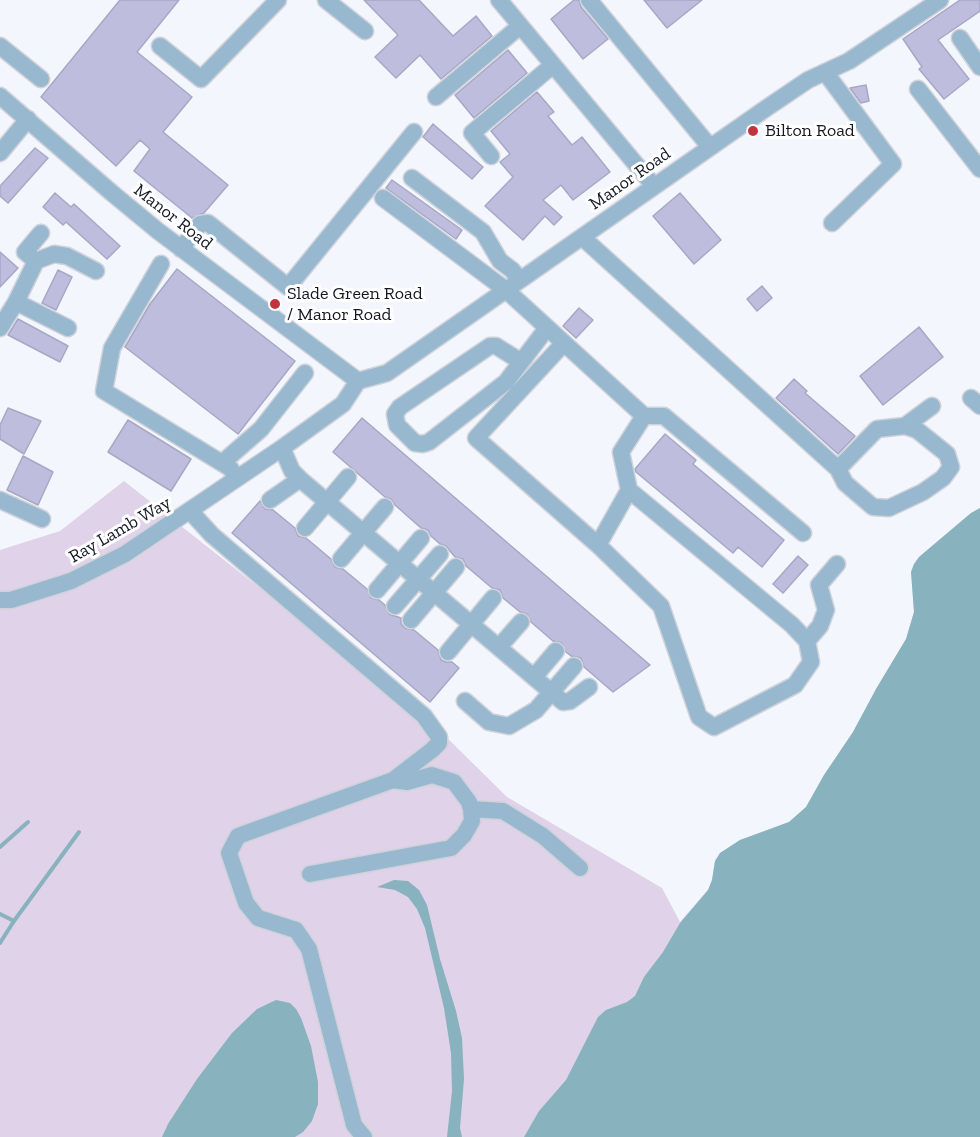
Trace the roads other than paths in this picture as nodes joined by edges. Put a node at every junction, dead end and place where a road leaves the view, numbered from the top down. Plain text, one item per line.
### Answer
1 (278, 0) edge
2 (326, 0) edge
3 (499, 0) edge
4 (589, 0) edge
5 (928, 3) edge
6 (520, 26) junction
7 (365, 32) dead end
8 (960, 38) dead end
9 (0, 46) edge
10 (160, 46) dead end
11 (553, 65) junction
12 (980, 66) edge
13 (825, 72) junction
14 (41, 79) dead end
15 (918, 89) dead end
16 (0, 96) edge
17 (436, 97) dead end
18 (28, 119) junction
19 (414, 132) dead end
20 (710, 147) junction
21 (0, 153) edge
22 (491, 156) dead end
23 (980, 169) edge
24 (412, 178) dead end
25 (654, 186) junction
26 (383, 198) dead end
27 (832, 223) dead end
28 (41, 233) dead end
29 (582, 237) junction
30 (181, 249) junction
31 (36, 261) junction
32 (161, 264) dead end
33 (96, 271) dead end
34 (513, 285) junction
35 (16, 302) junction
36 (0, 328) edge
37 (68, 328) dead end
38 (547, 328) junction
39 (564, 343) junction
40 (520, 362) junction
41 (305, 373) dead end
42 (358, 381) junction
43 (932, 406) dead end
44 (644, 416) junction
45 (905, 426) junction
46 (282, 448) junction
47 (222, 463) junction
48 (838, 470) junction
49 (345, 474) dead end
50 (237, 478) junction
51 (300, 479) junction
52 (629, 490) junction
53 (324, 499) junction
54 (0, 500) edge
55 (270, 500) dead end
56 (381, 504) dead end
57 (190, 511) junction
58 (42, 519) dead end
59 (302, 525) dead end
60 (360, 530) junction
61 (803, 533) dead end
62 (417, 535) dead end
63 (598, 545) junction
64 (338, 556) dead end
65 (396, 560) junction
66 (448, 561) dead end
67 (837, 564) dead end
68 (427, 586) junction
69 (373, 587) dead end
70 (489, 595) dead end
71 (0, 600) edge
72 (404, 613) dead end
73 (467, 621) junction
74 (524, 624) dead end
75 (807, 641) junction
76 (444, 648) dead end
77 (502, 650) junction
78 (556, 651) dead end
79 (574, 666) dead end
80 (534, 677) junction
81 (589, 687) dead end
82 (552, 692) junction
83 (465, 701) dead end
84 (393, 780) junction
85 (471, 809) junction
86 (580, 868) dead end
87 (310, 874) dead end
88 (364, 1137) edge

1 - 10 street
2 - 7 street
3 - 6 street
4 - 20 street
5 - 13 street, Manor Road
6 - 11 street
6 - 17 street
8 - 12 street
9 - 14 street
11 - 22 street
11 - 25 street
13 - 20 street, Manor Road
13 - 27 street
15 - 23 street
16 - 18 street, Manor Road
18 - 21 street
18 - 30 street, Manor Road
19 - 30 street
20 - 25 street, Manor Road
24 - 34 street
25 - 29 street, Manor Road
26 - 34 street
28 - 31 street
29 - 34 street, Manor Road
29 - 48 street
30 - 42 street, Manor Road
31 - 33 street
31 - 35 street
32 - 47 street
34 - 38 street
34 - 42 street, Manor Road
35 - 36 street
35 - 37 street
38 - 39 street
38 - 40 street
39 - 44 street
39 - 63 street
40 - 40 street
41 - 47 street
42 - 46 street
43 - 45 street
44 - 52 street
44 - 61 street
45 - 48 street
45 - 48 street
46 - 50 street
46 - 51 street
47 - 50 street
49 - 53 street
50 - 57 street
51 - 53 street
51 - 55 street
52 - 63 street
52 - 75 street
53 - 59 street
53 - 60 street
54 - 58 street
56 - 60 street
57 - 71 street, Ray Lamb Way
57 - 84 street
60 - 64 street
60 - 65 street
62 - 65 street
63 - 75 street
65 - 68 street
65 - 69 street
66 - 68 street
67 - 75 street
68 - 72 street
68 - 73 street
70 - 73 street
73 - 76 street
73 - 77 street
74 - 77 street
77 - 80 street
78 - 80 street
79 - 82 street
80 - 82 street
81 - 82 street
82 - 83 street
84 - 85 street
84 - 88 street
85 - 86 street
85 - 87 street

